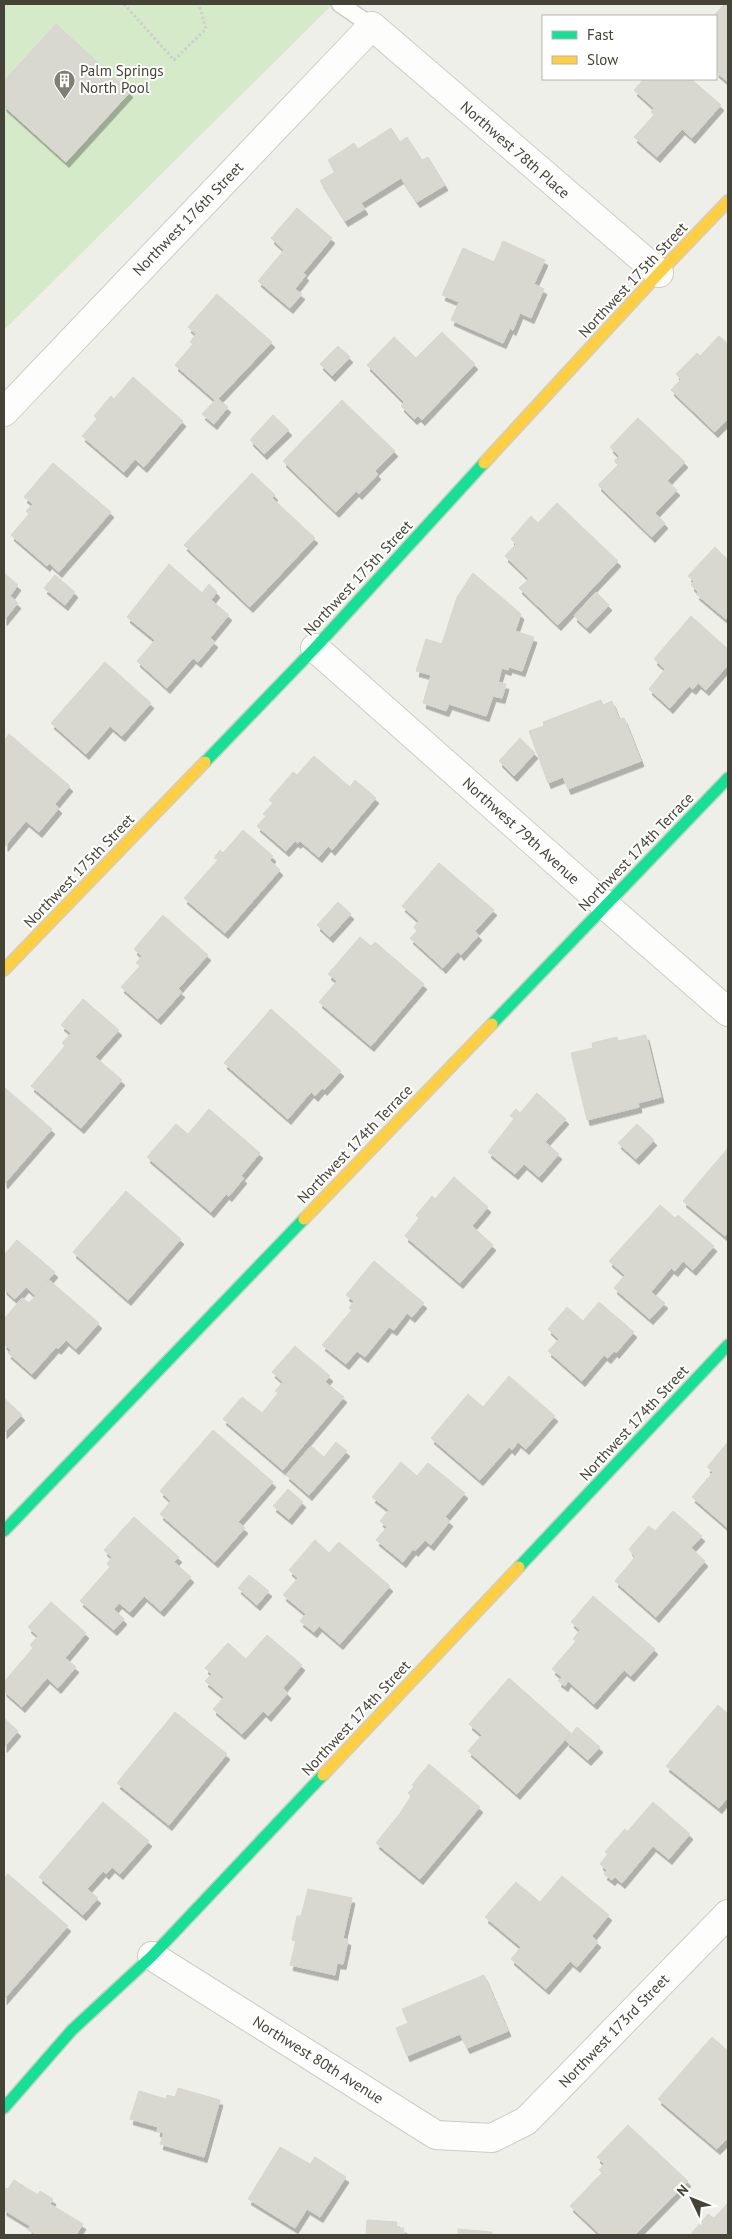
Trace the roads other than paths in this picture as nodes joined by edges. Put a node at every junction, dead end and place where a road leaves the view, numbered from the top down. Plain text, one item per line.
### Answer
1 (340, 4) edge
2 (372, 26) junction
3 (728, 201) edge
4 (659, 273) junction
5 (4, 412) edge
6 (315, 648) junction
7 (728, 778) edge
8 (605, 905) junction
9 (4, 970) edge
10 (728, 1012) edge
11 (728, 1345) edge
12 (4, 1531) edge
13 (728, 1914) edge
14 (152, 1956) junction
15 (4, 2108) edge
16 (492, 2138) joint

1 - 2 lane
2 - 4 street, Northwest 78th Place
2 - 5 street, Northwest 176th Street
3 - 4 street, Northwest 175th Street
4 - 6 street, Northwest 175th Street
6 - 8 street, Northwest 79th Avenue
6 - 9 street, Northwest 175th Street
7 - 8 street, Northwest 174th Terrace
8 - 10 street, Northwest 79th Avenue
8 - 12 street, Northwest 174th Terrace
11 - 14 street, Northwest 174th Street
13 - 16 street, Northwest 173rd Street
14 - 15 street, Northwest 174th Street
14 - 16 street, Northwest 80th Avenue

